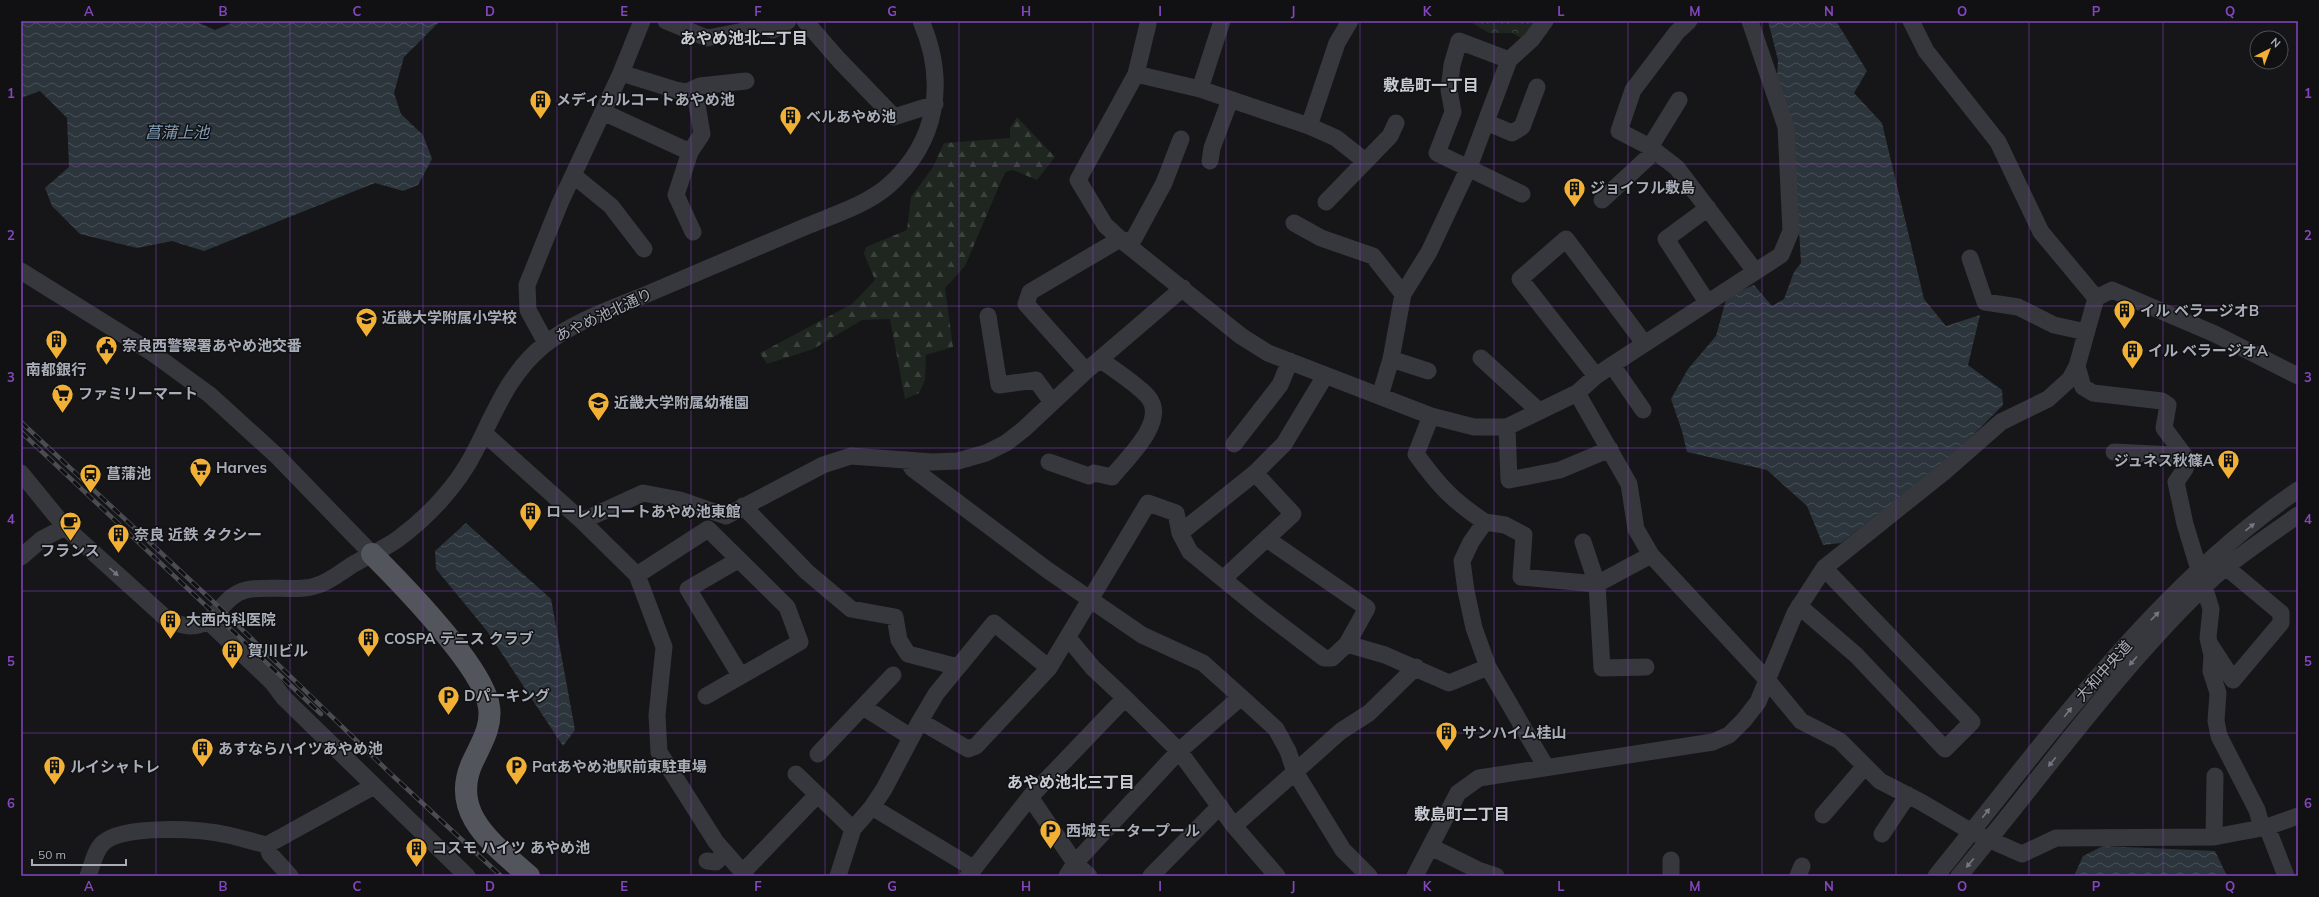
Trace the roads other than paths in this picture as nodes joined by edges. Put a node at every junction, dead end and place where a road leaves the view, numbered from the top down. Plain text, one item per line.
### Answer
1 (642, 21) edge
2 (666, 21) edge
3 (788, 21) edge
4 (805, 21) edge
5 (921, 21) edge
6 (1222, 21) edge
7 (1350, 21) edge
8 (1545, 21) edge
9 (1689, 21) edge
10 (1750, 21) edge
11 (1911, 21) edge
12 (1145, 22) edge
13 (1509, 60) junction
14 (621, 73) junction
15 (1136, 74) junction
16 (746, 81) dead end
17 (1537, 87) dead end
18 (1200, 89) junction
19 (687, 92) junction
20 (1230, 100) junction
21 (1679, 100) dead end
22 (935, 104) junction
23 (603, 112) junction
24 (1486, 122) junction
25 (1396, 123) dead end
26 (1310, 126) junction
27 (1181, 139) dead end
28 (1652, 149) junction
29 (690, 152) junction
30 (1210, 161) dead end
31 (1365, 161) junction
32 (1469, 167) junction
33 (573, 175) junction
34 (1522, 194) dead end
35 (1602, 200) dead end
36 (1326, 202) dead end
37 (1708, 208) junction
38 (1294, 223) dead end
39 (693, 232) dead end
40 (1120, 239) junction
41 (644, 249) dead end
42 (1970, 258) dead end
43 (21, 271) edge
44 (1755, 271) junction
45 (1183, 288) junction
46 (1403, 294) junction
47 (2096, 298) junction
48 (1707, 302) junction
49 (988, 316) dead end
50 (2086, 332) junction
51 (546, 343) junction
52 (1644, 343) junction
53 (1481, 358) dead end
54 (1391, 359) junction
55 (1101, 360) junction
56 (1290, 361) junction
57 (1612, 365) junction
58 (2077, 366) junction
59 (1086, 371) junction
60 (1428, 371) dead end
61 (1325, 376) junction
62 (1596, 376) junction
63 (2298, 376) edge
64 (1578, 393) junction
65 (1380, 396) junction
66 (1052, 402) junction
67 (1643, 410) dead end
68 (1539, 411) junction
69 (1431, 416) junction
70 (1507, 427) junction
71 (484, 433) junction
72 (1234, 444) dead end
73 (1610, 449) junction
74 (2179, 450) junction
75 (2114, 452) dead end
76 (907, 460) junction
77 (1049, 462) dead end
78 (21, 473) edge
79 (1255, 473) junction
80 (2298, 490) edge
81 (743, 506) junction
82 (2298, 514) edge
83 (582, 521) junction
84 (1485, 522) junction
85 (65, 527) junction
86 (1180, 533) junction
87 (1267, 539) junction
88 (1583, 542) dead end
89 (372, 554) junction
90 (1651, 555) junction
91 (21, 557) edge
92 (738, 560) junction
93 (1824, 568) junction
94 (2227, 568) junction
95 (2200, 570) junction
96 (637, 575) junction
97 (1223, 579) junction
98 (1597, 584) junction
99 (2206, 586) junction
100 (1091, 598) junction
101 (1799, 606) junction
102 (209, 622) junction
103 (1068, 638) junction
104 (2208, 642) junction
105 (1347, 644) junction
106 (958, 667) junction
107 (1416, 667) junction
108 (1488, 667) junction
109 (1646, 667) dead end
110 (1049, 668) junction
111 (740, 675) junction
112 (893, 675) dead end
113 (1768, 681) junction
114 (706, 696) dead end
115 (1241, 697) junction
116 (1125, 698) junction
117 (863, 707) junction
118 (920, 721) junction
119 (911, 737) junction
120 (1179, 751) junction
121 (818, 754) dead end
122 (1865, 766) junction
123 (1546, 767) junction
124 (1295, 772) junction
125 (796, 774) dead end
126 (2215, 776) dead end
127 (374, 786) junction
128 (817, 795) junction
129 (1908, 795) junction
130 (1030, 797) junction
131 (1220, 806) junction
132 (872, 807) junction
133 (1823, 815) dead end
134 (2298, 816) edge
135 (1234, 826) junction
136 (2268, 827) junction
137 (853, 829) junction
138 (1972, 832) junction
139 (1882, 834) dead end
140 (2214, 837) junction
141 (1989, 840) junction
142 (267, 845) junction
143 (1432, 847) junction
144 (724, 852) junction
145 (707, 861) dead end
146 (1071, 869) edge
147 (971, 872) edge
148 (744, 874) edge
149 (88, 876) edge
150 (290, 876) edge
151 (467, 876) edge
152 (529, 876) edge
153 (838, 876) edge
154 (1089, 876) edge
155 (1151, 876) edge
156 (1277, 876) edge
157 (1369, 876) edge
158 (1415, 876) edge
159 (1496, 876) edge
160 (1936, 876) edge
161 (1959, 876) edge
162 (2286, 876) edge

1 - 14 street
2 - 3 street
4 - 22 street
5 - 22 street, あやめ池北通り
6 - 18 street
7 - 26 street
8 - 13 street
9 - 28 street
10 - 44 street
11 - 47 street
12 - 15 street
13 - 24 street
13 - 32 street
14 - 19 street
14 - 23 street
15 - 18 street
15 - 40 street
16 - 19 street
17 - 24 street
18 - 20 street
19 - 29 street
20 - 26 street
20 - 30 street
21 - 28 street
22 - 51 street, あやめ池北通り
23 - 29 street
23 - 33 street
24 - 32 street
25 - 31 street
26 - 31 street
27 - 40 street
28 - 35 street
28 - 37 street
29 - 39 street
31 - 36 street
32 - 34 street
32 - 46 street
33 - 41 street
33 - 51 street
37 - 44 street
37 - 48 street
38 - 46 street
40 - 45 street
40 - 59 street
42 - 50 street
43 - 89 street
44 - 48 street
45 - 55 street
45 - 56 street
46 - 54 street
47 - 50 street
47 - 63 street
48 - 52 street
49 - 66 street
50 - 58 street
51 - 71 street, あやめ池北通り
52 - 57 street
52 - 62 street
53 - 68 street
54 - 60 street
54 - 65 street
55 - 59 street
55 - 77 street
56 - 61 street
56 - 72 street
57 - 62 street
57 - 67 street
58 - 74 street
58 - 93 street
59 - 66 street
61 - 65 street
61 - 79 street
62 - 64 street
64 - 68 street
64 - 73 street
65 - 69 street
66 - 76 street
68 - 70 street
69 - 70 street
69 - 84 street
70 - 73 street
71 - 83 street
71 - 89 street, あやめ池北通り
73 - 90 street
74 - 75 street
74 - 95 street
76 - 81 street
76 - 100 street
78 - 85 street
79 - 86 street
79 - 87 street
95 -> 80 street, 大和中央道
81 - 83 street
81 - 106 street
82 - 94 street, 大和中央道
83 - 96 street
84 - 98 street
84 - 108 street
85 - 91 street
85 -> 102 street
86 - 97 street
86 - 100 street
87 - 97 street
87 - 105 street
88 - 98 street
89 - 102 street, あやめ池北通り
89 - 152 main road
90 - 98 street
90 - 113 street
92 - 96 street
92 - 111 street
92 - 111 street
93 - 101 street
93 - 101 street
94 - 99 street, 大和中央道
94 - 104 street
95 - 99 street
138 -> 95 street, 大和中央道
96 - 144 street
97 - 105 street
98 - 109 street
99 - 104 street
99 -> 141 street, 大和中央道
100 - 103 street
100 - 115 street
101 - 113 street
102 - 127 street
103 - 110 street
103 - 116 street
104 - 136 street
105 - 107 street
106 - 110 street
106 - 118 street
107 - 108 street
107 - 124 street
108 - 123 street
110 - 118 street
111 - 114 street
112 - 117 street
113 - 122 street
113 - 123 street
115 - 120 street
115 - 124 street
116 - 120 street
116 - 130 street
117 - 119 street
117 - 121 street
118 - 119 street
119 - 132 street
120 - 131 street
120 - 146 street
122 - 129 street
122 - 133 street
123 - 143 street
124 - 135 street
124 - 157 street
125 - 128 street
126 - 140 street
127 - 142 street
127 - 151 street
128 - 137 street
128 - 148 street
129 - 138 street
129 - 139 street
130 - 146 street
130 - 147 street
131 - 135 street
131 - 155 street
132 - 137 street
132 - 147 street
134 - 136 street
135 - 156 street
136 - 140 street
136 - 162 street
137 - 153 street
138 - 141 street
138 - 160 street, 大和中央道
140 - 141 street
141 -> 161 street, 大和中央道
142 - 149 street
142 - 150 street
143 - 158 street
143 - 159 street
144 - 145 street
144 - 148 street
146 - 154 street

